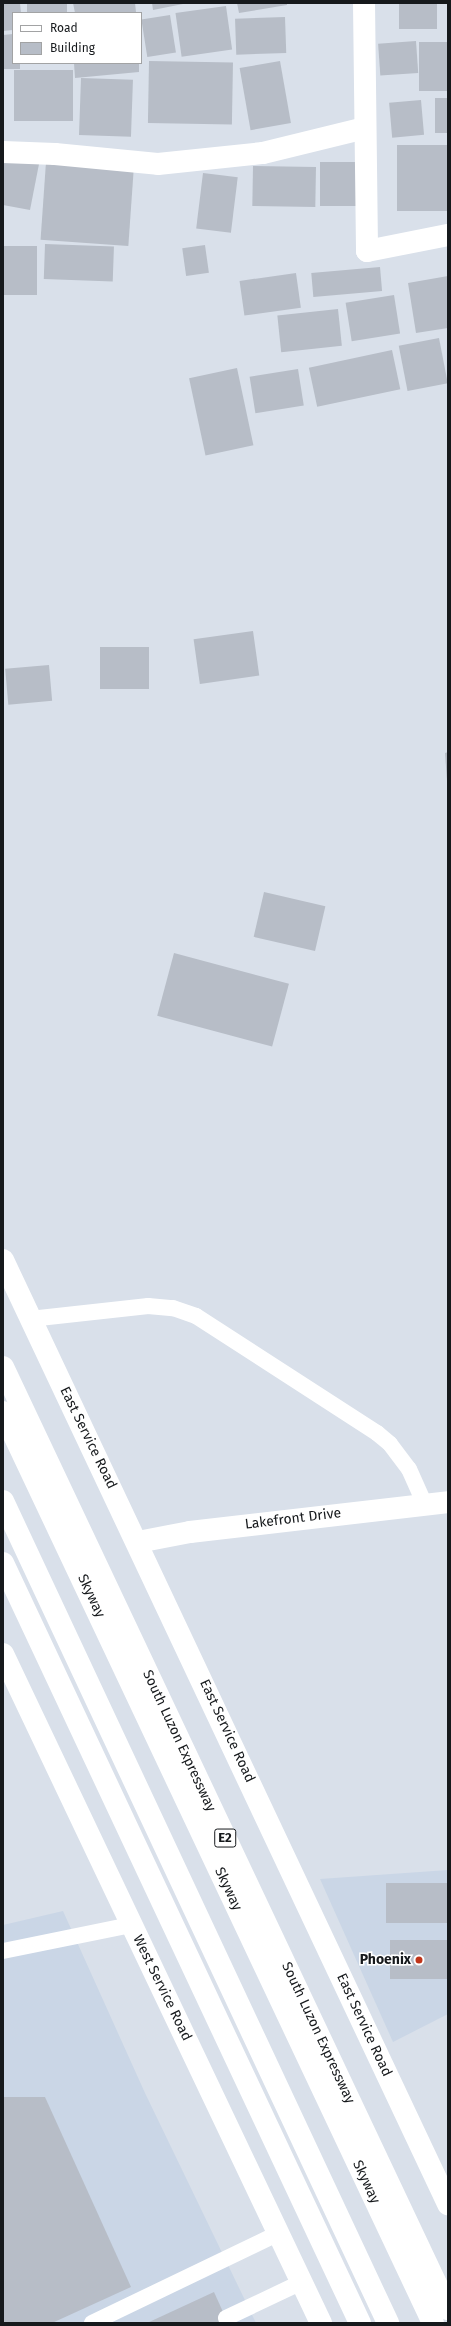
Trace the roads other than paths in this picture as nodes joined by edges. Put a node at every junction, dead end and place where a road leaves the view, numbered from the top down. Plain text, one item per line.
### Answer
1 (364, 3) edge
2 (366, 128) junction
3 (3, 152) edge
4 (448, 235) edge
5 (3, 1260) edge
6 (30, 1319) junction
7 (3, 1367) edge
8 (3, 1412) edge
9 (3, 1501) edge
10 (448, 1502) edge
11 (424, 1504) junction
12 (138, 1542) junction
13 (3, 1563) edge
14 (3, 1654) edge
15 (131, 1925) junction
16 (3, 1951) edge
17 (448, 2204) edge
18 (279, 2233) junction
19 (302, 2282) junction
20 (448, 2309) edge
21 (226, 2318) dead end
22 (92, 2323) edge
23 (321, 2323) edge
24 (360, 2323) edge
25 (388, 2323) edge
26 (432, 2323) edge

1 - 2 main road
2 - 3 main road
2 - 4 main road
5 - 6 main road, East Service Road
6 - 11 lane
6 - 12 main road, East Service Road
7 - 20 main road, South Luzon Expressway / E2
8 - 26 main road, Skyway / E2
9 - 25 main road
10 - 11 main road, Lakefront Drive
11 - 12 main road, Lakefront Drive
12 - 17 main road, East Service Road
13 - 24 main road
14 - 15 main road, West Service Road
15 - 16 lane
15 - 18 main road, West Service Road
18 - 19 main road, West Service Road
18 - 22 lane
19 - 21 lane
19 - 23 main road, West Service Road

